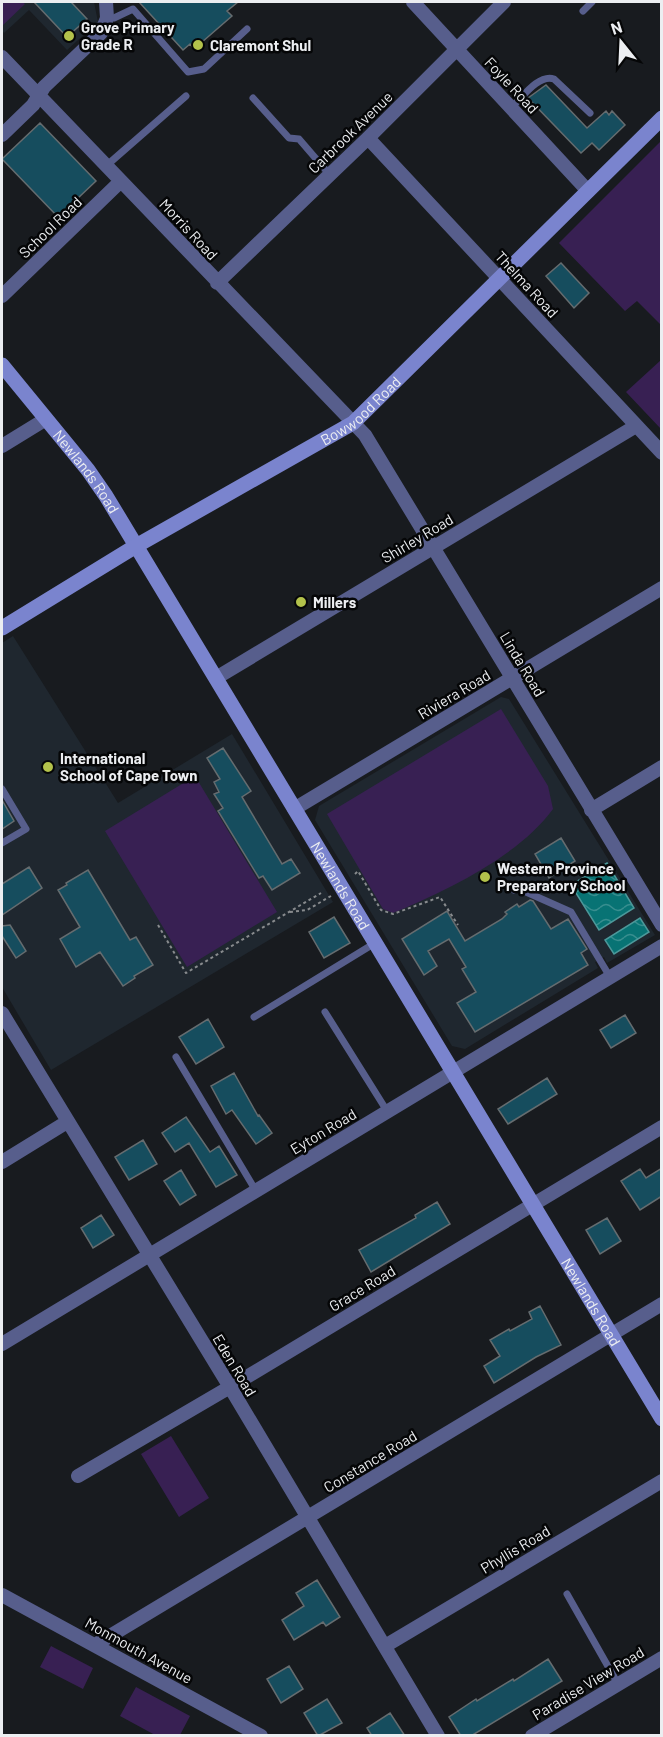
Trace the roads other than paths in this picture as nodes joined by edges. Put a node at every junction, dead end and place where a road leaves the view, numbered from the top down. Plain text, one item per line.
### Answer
1 (106, 2) edge
2 (413, 2) edge
3 (504, 2) edge
4 (592, 2) edge
5 (132, 5) edge
6 (583, 11) dead end
7 (107, 18) junction
8 (247, 29) dead end
9 (457, 50) junction
10 (2, 57) edge
11 (38, 96) junction
12 (186, 96) dead end
13 (252, 98) dead end
14 (511, 108) junction
15 (590, 113) dead end
16 (662, 118) edge
17 (2, 135) edge
18 (368, 138) junction
19 (106, 166) junction
20 (330, 175) junction
21 (121, 182) junction
22 (588, 191) junction
23 (500, 278) junction
24 (217, 283) junction
25 (2, 296) edge
26 (2, 365) edge
27 (46, 419) junction
28 (353, 423) junction
29 (636, 426) junction
30 (2, 446) edge
31 (662, 453) edge
32 (136, 546) junction
33 (434, 548) junction
34 (662, 588) edge
35 (2, 628) edge
36 (216, 678) junction
37 (512, 678) junction
38 (662, 767) edge
39 (2, 789) edge
40 (294, 809) junction
41 (591, 810) junction
42 (2, 843) edge
43 (514, 890) dead end
44 (662, 925) edge
45 (375, 943) junction
46 (662, 946) edge
47 (610, 978) junction
48 (325, 1012) dead end
49 (2, 1013) edge
50 (255, 1017) dead end
51 (176, 1057) dead end
52 (452, 1072) junction
53 (387, 1112) junction
54 (67, 1122) junction
55 (662, 1126) edge
56 (2, 1162) edge
57 (256, 1191) junction
58 (531, 1205) junction
59 (148, 1256) junction
60 (662, 1304) edge
61 (610, 1335) junction
62 (2, 1344) edge
63 (230, 1387) junction
64 (662, 1419) edge
65 (78, 1476) dead end
66 (662, 1481) edge
67 (307, 1518) junction
68 (567, 1594) dead end
69 (2, 1595) edge
70 (95, 1645) junction
71 (385, 1647) junction
72 (662, 1658) edge
73 (618, 1684) junction
74 (261, 1736) edge
75 (438, 1736) edge
76 (532, 1736) edge

1 - 7 street
2 - 9 street, Foyle Road
3 - 9 street, Carbrook Avenue
4 - 6 lane
5 - 7 lane
5 - 8 lane
7 - 11 street
9 - 14 street, Foyle Road
9 - 18 street, Carbrook Avenue
10 - 11 street, Morris Road
11 - 17 street
11 - 19 street, Morris Road
12 - 19 lane
13 - 20 lane
14 - 15 lane
14 - 22 street, Foyle Road
16 - 22 main road, Bowwood Road
18 - 20 street, Carbrook Avenue
18 - 23 street, Thelma Road
19 - 21 street, Morris Road
20 - 24 street, Carbrook Avenue
21 - 24 street, Morris Road
21 - 25 street, School Road
22 - 23 main road, Bowwood Road
23 - 28 main road, Bowwood Road
23 - 29 street, Thelma Road
24 - 28 street, Morris Road
26 - 27 main road, Newlands Road
27 - 30 street
27 - 32 main road, Newlands Road
28 - 32 main road, Bowwood Road
28 - 33 street, Linda Road
29 - 31 street, Thelma Road
29 - 33 street, Shirley Road
32 - 35 main road, Bowwood Road
32 - 36 main road, Newlands Road
33 - 36 street, Shirley Road
33 - 37 street, Linda Road
34 - 37 street, Riviera Road
36 - 40 main road, Newlands Road
37 - 40 street, Riviera Road
37 - 41 street, Linda Road
38 - 41 street
39 - 42 lane
40 - 45 main road, Newlands Road
41 - 44 street, Linda Road
43 - 47 lane
45 - 50 lane
45 - 52 main road, Newlands Road
46 - 47 street, Eyton Road
47 - 52 street, Eyton Road
48 - 53 lane
49 - 54 street, Eden Road
51 - 57 lane
52 - 53 street, Eyton Road
52 - 58 main road, Newlands Road
53 - 57 street, Eyton Road
54 - 56 street
54 - 59 street, Eden Road
55 - 58 street, Grace Road
57 - 59 street, Eyton Road
58 - 61 main road, Newlands Road
58 - 63 street, Grace Road
59 - 62 street, Eyton Road
59 - 63 street, Eden Road
60 - 61 street, Constance Road
61 - 64 main road, Newlands Road
61 - 67 street, Constance Road
63 - 65 street, Grace Road
63 - 67 street, Eden Road
66 - 71 street, Phyllis Road
67 - 70 street, Constance Road
67 - 71 street, Eden Road
68 - 73 lane
69 - 70 street, Monmouth Avenue
70 - 74 street, Monmouth Avenue
71 - 75 street, Eden Road
72 - 73 street, Paradise View Road
73 - 76 street, Paradise View Road

